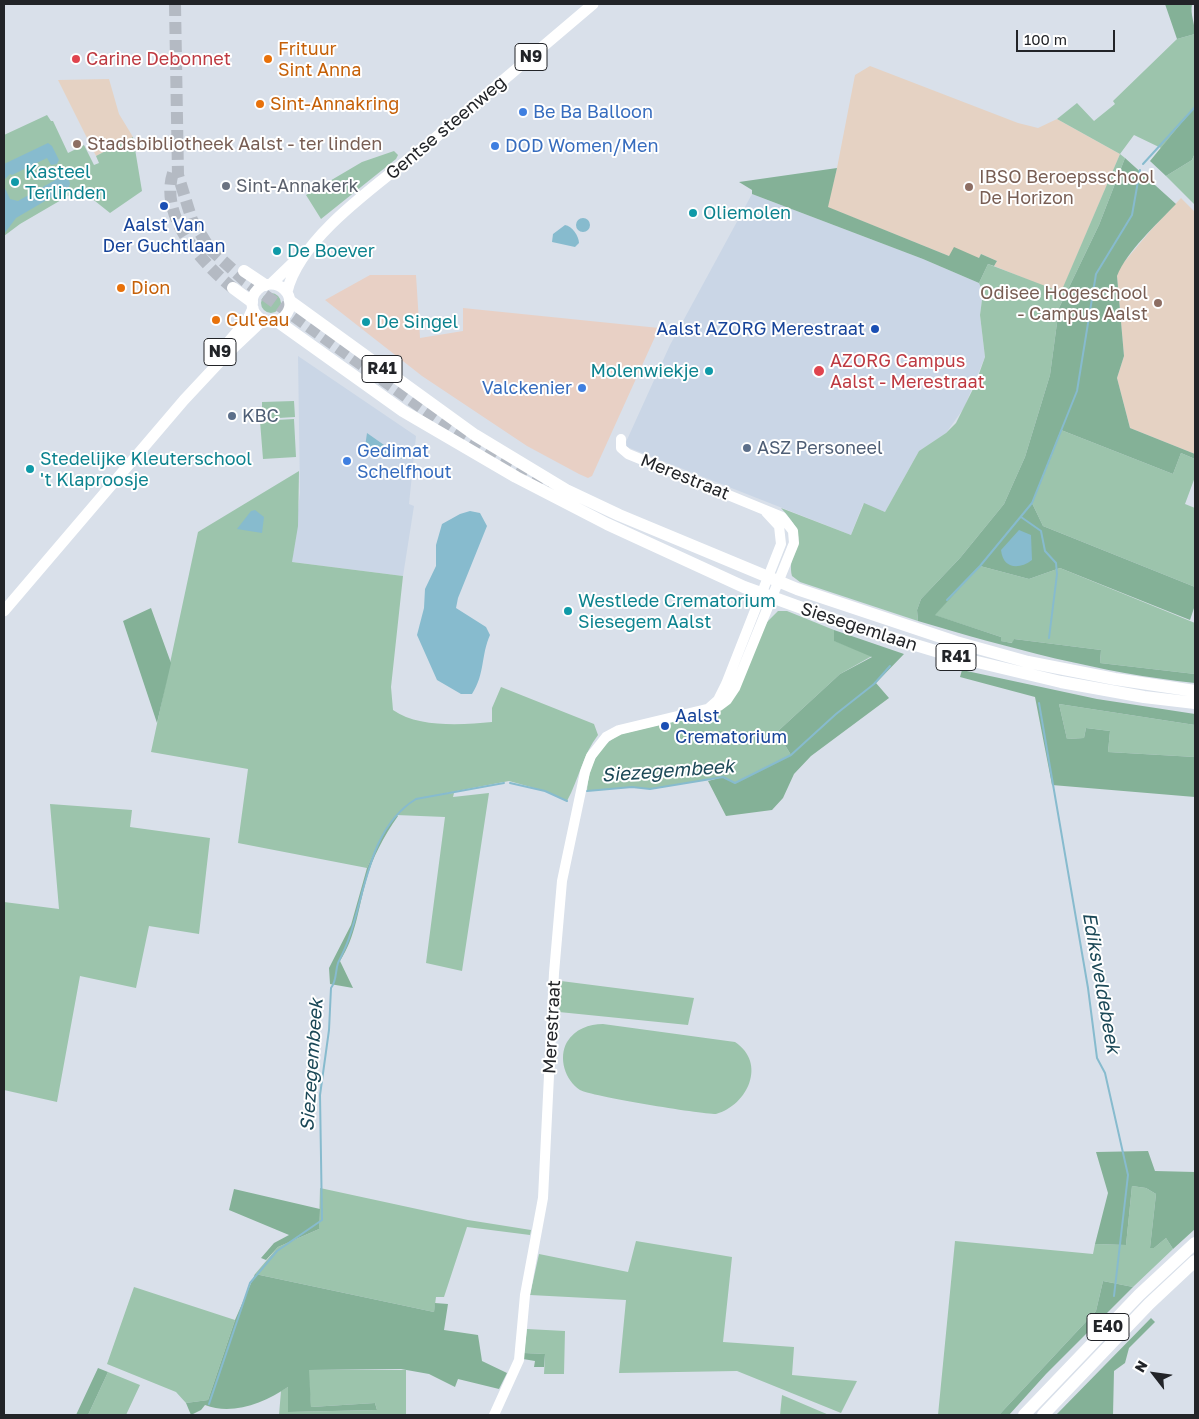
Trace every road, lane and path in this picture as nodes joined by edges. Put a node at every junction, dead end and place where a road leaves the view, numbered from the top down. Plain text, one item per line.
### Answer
1 (594, 4) edge
2 (302, 257) junction
3 (244, 271) dead end
4 (268, 284) junction
5 (233, 288) tunnel mouth
6 (288, 297) junction
7 (253, 305) junction
8 (263, 320) junction
9 (277, 321) junction
10 (187, 397) junction
11 (621, 439) dead end
12 (773, 579) junction
13 (767, 596) junction
14 (4, 611) edge
15 (1195, 690) edge
16 (1195, 703) edge
17 (1195, 1243) edge
18 (1195, 1261) edge
19 (494, 1415) edge
20 (1024, 1415) edge
21 (1042, 1415) edge

1 - 2 main road, Gentse steenweg / N9
2 - 4 main road, Gentse steenweg / N9
2 - 6 main road, Gentse steenweg / N9
3 - 4 highway, R41
4 - 6 main road, R41
4 - 7 main road, N9
5 - 7 highway
6 - 9 main road, N9
6 - 12 highway, Siesegemlaan / R41
7 - 8 main road
7 - 10 main road, N9
8 - 9 main road
8 - 10 main road, N9
9 - 13 highway, Siesegemlaan / R41
10 - 14 main road, N9
11 - 12 street, Merestraat
12 - 13 street, Merestraat
12 - 15 highway, Siesegemlaan / R41
13 - 16 highway, Siesegemlaan / R41
13 - 19 street, Merestraat
17 - 20 highway, E40
18 - 21 highway, E40

